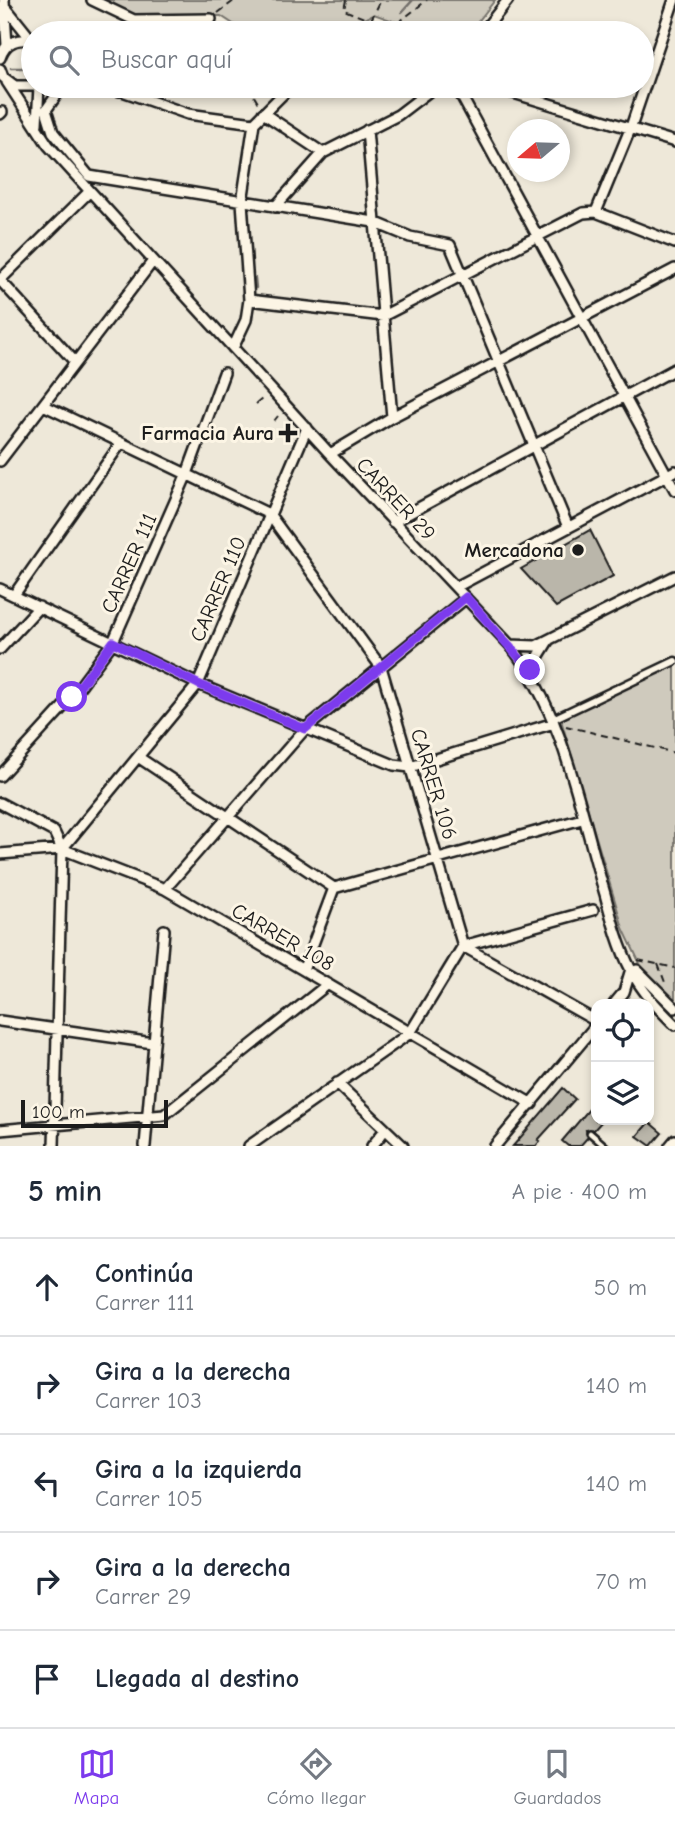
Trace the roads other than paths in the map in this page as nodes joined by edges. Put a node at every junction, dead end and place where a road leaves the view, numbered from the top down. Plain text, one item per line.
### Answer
1 (92, 0) edge
2 (508, 0) edge
3 (674, 0) edge
4 (5, 4) edge
5 (211, 19) road end
6 (491, 21) edge
7 (21, 25) edge
8 (21, 39) edge
9 (2, 52) edge
10 (654, 59) edge
11 (3, 76) edge
12 (21, 87) edge
13 (36, 98) edge
14 (54, 98) edge
15 (144, 98) edge
16 (279, 98) edge
17 (420, 98) edge
18 (463, 98) edge
19 (531, 98) edge
20 (641, 98) edge
21 (263, 113) junction
22 (254, 123) junction
23 (37, 126) junction
24 (631, 127) junction
25 (367, 130) junction
26 (675, 142) edge
27 (323, 153) junction
28 (90, 191) junction
29 (242, 202) junction
30 (275, 207) junction
31 (596, 212) junction
32 (374, 222) junction
33 (538, 236) junction
34 (675, 243) edge
35 (153, 261) junction
36 (675, 269) edge
37 (465, 275) junction
38 (0, 280) edge
39 (250, 300) junction
40 (383, 316) junction
41 (581, 318) junction
42 (233, 348) junction
43 (75, 362) junction
44 (501, 362) junction
45 (675, 369) edge
46 (224, 373) dead end
47 (623, 396) junction
48 (43, 405) junction
49 (392, 417) junction
50 (307, 428) junction
51 (121, 443) junction
52 (534, 446) junction
53 (330, 454) junction
54 (0, 461) edge
55 (187, 474) junction
56 (671, 474) edge
57 (675, 490) edge
58 (269, 514) junction
59 (393, 522) junction
60 (568, 527) junction
61 (675, 576) edge
62 (456, 587) junction
63 (0, 589) edge
64 (14, 595) junction
65 (466, 597) junction
66 (39, 607) junction
67 (549, 640) junction
68 (113, 642) junction
69 (510, 645) junction
70 (0, 649) edge
71 (675, 662) edge
72 (381, 667) junction
73 (530, 670) junction
74 (198, 684) junction
75 (554, 721) junction
76 (305, 729) junction
77 (138, 757) junction
78 (410, 767) junction
79 (0, 776) edge
80 (0, 803) edge
81 (228, 817) junction
82 (582, 818) junction
83 (62, 849) junction
84 (0, 853) edge
85 (438, 860) junction
86 (334, 888) junction
87 (165, 889) junction
88 (593, 910) dead end
89 (164, 930) dead end
90 (463, 946) junction
91 (626, 955) junction
92 (304, 968) junction
93 (631, 969) junction
94 (328, 984) junction
95 (644, 991) junction
96 (624, 992) junction
97 (618, 999) edge
98 (675, 1008) edge
99 (591, 1020) edge
100 (0, 1021) edge
101 (675, 1024) edge
102 (57, 1029) junction
103 (591, 1029) edge
104 (410, 1033) junction
105 (153, 1043) junction
106 (337, 1083) junction
107 (532, 1104) junction
108 (148, 1118) junction
109 (55, 1126) junction
110 (0, 1130) edge
111 (385, 1130) junction
112 (590, 1133) dead end
113 (675, 1140) edge
114 (54, 1146) edge
115 (145, 1146) edge
116 (249, 1146) edge
117 (372, 1146) edge
118 (403, 1146) edge
119 (495, 1146) edge
120 (605, 1146) edge
121 (670, 1146) edge

1 - 5 street
2 - 6 street
3 - 10 street
4 - 7 street
4 - 9 street
8 - 9 street
11 - 12 street
11 - 23 street, CARRER 29
13 - 23 street
14 - 29 street
15 - 22 street
16 - 21 street
17 - 25 street
18 - 33 street
19 - 24 street
20 - 24 street
21 - 22 street
21 - 27 street
22 - 29 street
23 - 28 street, CARRER 29
24 - 26 street
24 - 31 street
25 - 27 street
25 - 32 street
27 - 30 street
28 - 35 street, CARRER 29
28 - 38 street
29 - 30 street
29 - 39 street
30 - 32 street
31 - 33 street
31 - 34 street
32 - 37 street
32 - 40 street
33 - 37 street
33 - 41 street
35 - 42 street, CARRER 29
35 - 43 street
36 - 41 street
37 - 40 street
37 - 44 street
38 - 43 street
39 - 40 street
39 - 42 street
40 - 49 street
41 - 44 street
41 - 47 street
42 - 50 street, CARRER 29
43 - 48 street
44 - 49 street
44 - 52 street
45 - 47 street
46 - 55 street, CARRER 111
47 - 52 street
47 - 56 street
48 - 51 street
48 - 54 street
49 - 53 street
50 - 53 street, CARRER 29
50 - 58 street, CARRER 110
51 - 55 street
51 - 64 street
52 - 59 street
52 - 60 street
53 - 59 street, CARRER 29
55 - 58 street
55 - 68 street, CARRER 111
56 - 57 street
56 - 60 street
58 - 72 street, CARRER 106
58 - 74 street, CARRER 110
59 - 62 street, CARRER 29
60 - 62 street
61 - 67 street
62 - 65 street, CARRER 29
63 - 64 street
64 - 66 street
65 - 69 street, CARRER 29
65 - 72 street
66 - 68 street
66 - 70 street
67 - 69 street
67 - 73 street
68 - 74 street
68 - 79 street, CARRER 111
69 - 73 street, CARRER 29
71 - 75 street
72 - 76 street
72 - 78 street, CARRER 106
73 - 75 street, CARRER 29
74 - 76 street
74 - 77 street, CARRER 110
75 - 78 street
75 - 82 street, CARRER 29
76 - 78 street
76 - 81 street
77 - 81 street
77 - 83 street, CARRER 110
78 - 85 street, CARRER 106
80 - 83 street
81 - 86 street
81 - 87 street
82 - 85 street
82 - 91 street, CARRER 29
83 - 84 street, CARRER 108
83 - 87 street, CARRER 108
83 - 102 street
85 - 86 street
85 - 90 street, CARRER 106
86 - 92 street
87 - 92 street, CARRER 108
88 - 90 street
89 - 105 street
90 - 99 street
90 - 104 street
91 - 93 street, CARRER 29
91 - 98 street, CARRER 29
92 - 94 street, CARRER 108
93 - 95 street, CARRER 29
93 - 96 street
94 - 104 street, CARRER 108
94 - 108 street
95 - 96 street
95 - 101 street, CARRER 29
96 - 97 street
100 - 102 street
102 - 105 street
102 - 109 street
103 - 107 street
104 - 106 street
104 - 107 street, CARRER 108
105 - 108 street
106 - 111 street
106 - 116 street
107 - 119 street
108 - 109 street
108 - 115 street
109 - 110 street
109 - 114 street
111 - 117 street
111 - 118 street
112 - 120 lane
113 - 121 street

